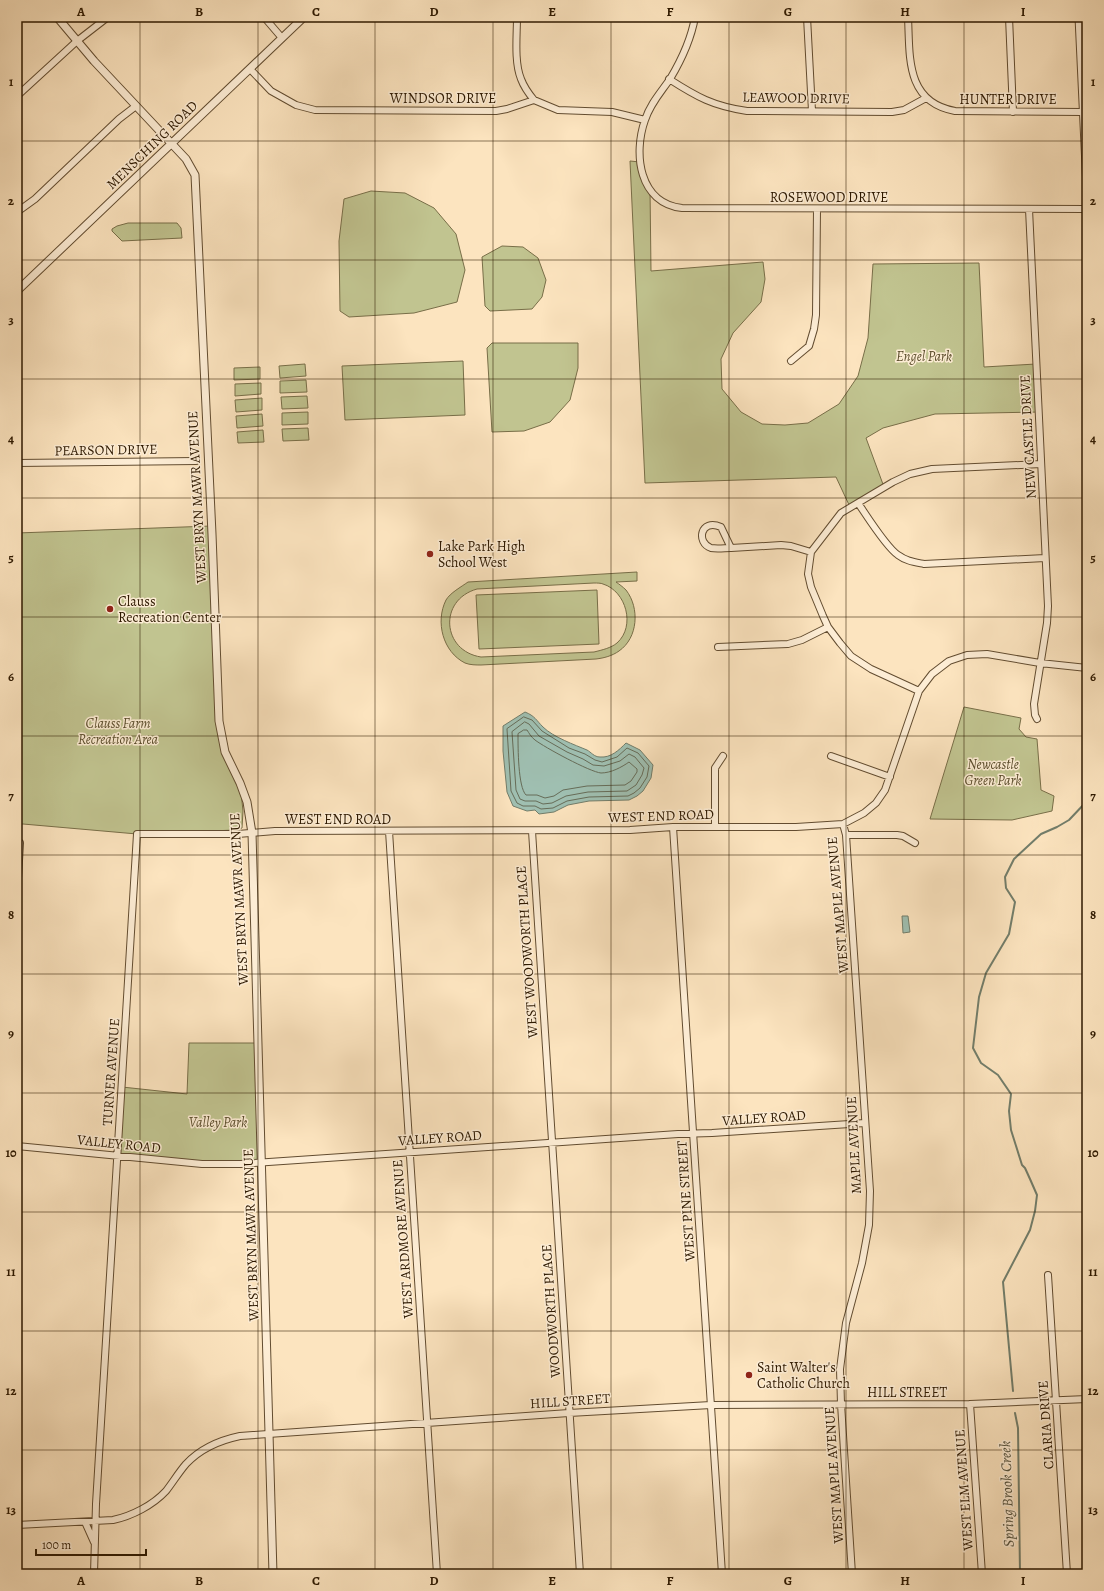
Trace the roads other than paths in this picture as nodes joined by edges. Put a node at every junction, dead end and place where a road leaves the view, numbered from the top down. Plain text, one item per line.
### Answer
1 (57, 17) edge
2 (108, 17) edge
3 (264, 17) edge
4 (304, 17) edge
5 (517, 17) edge
6 (695, 17) edge
7 (807, 17) edge
8 (908, 17) edge
9 (1009, 17) edge
10 (1079, 17) edge
11 (282, 38) junction
12 (77, 41) junction
13 (250, 69) junction
14 (669, 79) junction
15 (17, 96) edge
16 (926, 98) junction
17 (534, 100) junction
18 (136, 106) junction
19 (812, 111) junction
20 (1013, 112) junction
21 (1083, 112) junction
22 (645, 120) junction
23 (172, 145) junction
24 (1087, 188) edge
25 (817, 209) junction
26 (1029, 209) junction
27 (1087, 209) edge
28 (17, 212) edge
29 (17, 291) edge
30 (791, 361) dead end
31 (196, 461) dead end
32 (17, 463) edge
33 (1041, 464) junction
34 (858, 503) junction
35 (731, 548) junction
36 (811, 552) junction
37 (1046, 558) junction
38 (828, 627) junction
39 (718, 647) dead end
40 (1040, 663) junction
41 (1087, 668) edge
42 (919, 691) junction
43 (1037, 719) dead end
44 (723, 756) dead end
45 (831, 756) dead end
46 (890, 777) junction
47 (843, 824) junction
48 (715, 826) junction
49 (673, 827) junction
50 (389, 831) junction
51 (532, 831) junction
52 (137, 834) joint
53 (252, 834) junction
54 (846, 835) junction
55 (20, 843) dead end
56 (915, 843) dead end
57 (17, 895) edge
58 (857, 984) joint
59 (547, 1071) joint
60 (865, 1123) junction
61 (694, 1133) junction
62 (552, 1142) junction
63 (17, 1146) edge
64 (410, 1152) junction
65 (117, 1156) junction
66 (262, 1162) junction
67 (1048, 1275) dead end
68 (851, 1303) joint
69 (1087, 1399) edge
70 (1056, 1401) junction
71 (841, 1404) junction
72 (970, 1404) junction
73 (711, 1405) junction
74 (569, 1413) junction
75 (427, 1423) junction
76 (269, 1434) junction
77 (96, 1521) junction
78 (85, 1522) junction
79 (17, 1525) edge
80 (95, 1543) junction
81 (94, 1574) edge
82 (273, 1574) edge
83 (436, 1574) edge
84 (580, 1574) edge
85 (722, 1574) edge
86 (852, 1574) edge
87 (982, 1574) edge
88 (1067, 1574) edge

1 - 12 street, WEST BRYN MAWR AVENUE
2 - 12 street
3 - 11 street
4 - 11 street, MENSCHING ROAD
5 - 17 street
6 - 14 street, ROSEWOOD DRIVE
7 - 19 street
8 - 16 street, HUNTER DRIVE
9 - 20 street
10 - 21 street
11 - 13 street, MENSCHING ROAD
12 - 15 street
12 - 18 street, WEST BRYN MAWR AVENUE
13 - 17 street, WINDSOR DRIVE
13 - 23 street, MENSCHING ROAD
14 - 19 street, LEAWOOD DRIVE
14 - 22 street, ROSEWOOD DRIVE
16 - 19 street, LEAWOOD DRIVE
16 - 20 street, HUNTER DRIVE
17 - 22 street
18 - 23 street, WEST BRYN MAWR AVENUE
18 - 28 street
20 - 21 street, HUNTER DRIVE
21 - 24 street
22 - 25 street, ROSEWOOD DRIVE
23 - 29 street, MENSCHING ROAD
23 - 53 street, WEST BRYN MAWR AVENUE
25 - 26 street, ROSEWOOD DRIVE
25 - 30 street
26 - 27 street, ROSEWOOD DRIVE
26 - 33 street, NEW CASTLE DRIVE
31 - 32 street, PEARSON DRIVE
33 - 34 street
33 - 37 street, NEW CASTLE DRIVE
34 - 36 street
34 - 37 street
35 - 35 street
35 - 36 street
36 - 38 street
37 - 40 street, NEW CASTLE DRIVE
38 - 39 street
38 - 42 street
40 - 41 street, WEST END ROAD
40 - 42 street, WEST END ROAD
40 - 43 street, NEW CASTLE DRIVE
42 - 46 street, WEST END ROAD
44 - 48 street
45 - 46 street
46 - 47 street, WEST END ROAD
47 - 48 street, WEST END ROAD
47 - 54 street, WEST MAPLE AVENUE
48 - 49 street, WEST END ROAD
49 - 51 street, WEST END ROAD
49 - 61 street, WEST PINE STREET
50 - 51 street, WEST END ROAD
50 - 53 street, WEST END ROAD
50 - 64 street, WEST ARDMORE AVENUE
51 - 59 street, WEST WOODWORTH PLACE
52 - 53 street, WEST END ROAD
52 - 65 street, TURNER AVENUE
53 - 66 street, WEST BRYN MAWR AVENUE
54 - 56 street
54 - 58 street, WEST MAPLE AVENUE
55 - 57 street
58 - 60 street, MAPLE AVENUE
59 - 62 street, WOODWORTH PLACE
60 - 61 street, VALLEY ROAD
60 - 68 street, MAPLE AVENUE
61 - 62 street, VALLEY ROAD
61 - 73 street, WEST PINE STREET
62 - 64 street, VALLEY ROAD
62 - 74 street, WOODWORTH PLACE
63 - 65 street, VALLEY ROAD
64 - 66 street, VALLEY ROAD
64 - 75 street, WEST ARDMORE AVENUE
65 - 66 street, VALLEY ROAD
65 - 77 street, TURNER AVENUE
66 - 76 street, WEST BRYN MAWR AVENUE
67 - 70 street, CLARIA DRIVE
68 - 71 street, WEST MAPLE AVENUE
69 - 70 street, HILL STREET
70 - 72 street, HILL STREET
70 - 88 street, CLARIA DRIVE
71 - 72 street, HILL STREET
71 - 73 street, HILL STREET
71 - 86 street, WEST MAPLE AVENUE
72 - 87 street, WEST ELM AVENUE
73 - 74 street, HILL STREET
73 - 85 street, WEST PINE STREET
74 - 75 street, HILL STREET
74 - 84 street, WOODWORTH PLACE
75 - 76 street, HILL STREET
75 - 83 street, WEST ARDMORE AVENUE
76 - 77 street, HILL STREET
76 - 82 street, WEST BRYN MAWR AVENUE
77 - 78 street, HILL STREET
77 - 80 street, TURNER AVENUE
78 - 79 street, HILL STREET
78 - 80 street
80 - 81 street, TURNER AVENUE

